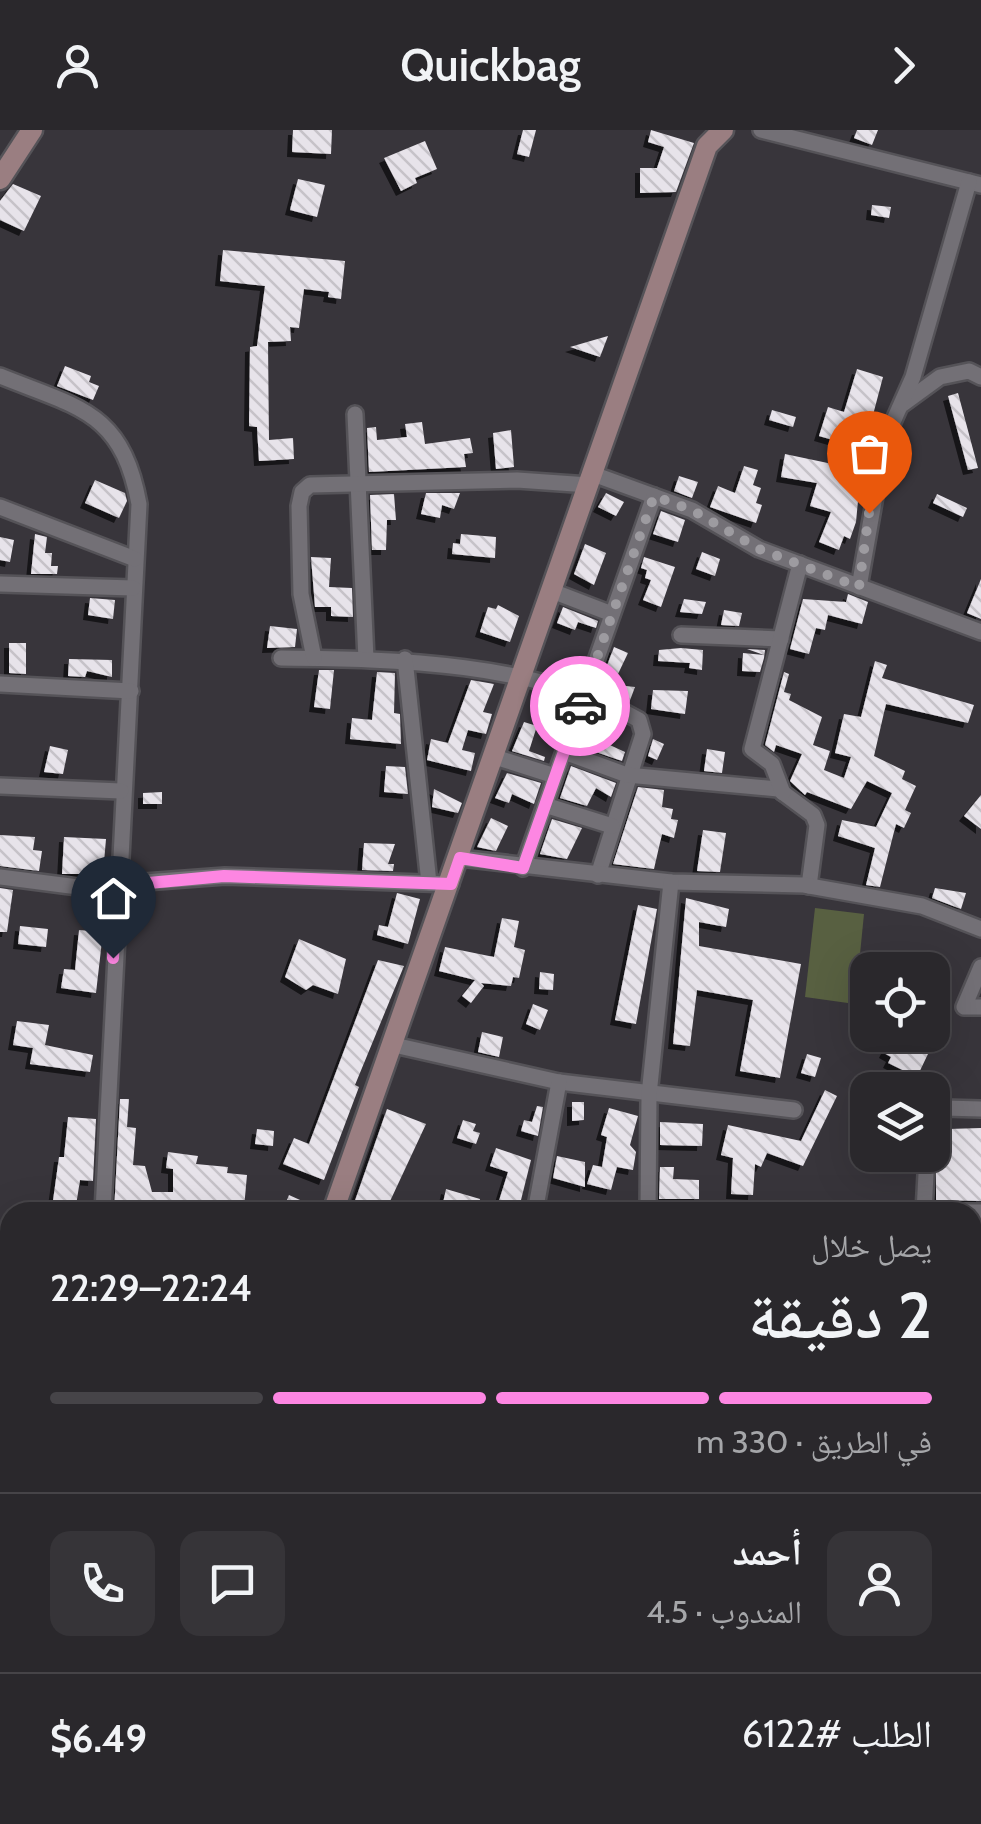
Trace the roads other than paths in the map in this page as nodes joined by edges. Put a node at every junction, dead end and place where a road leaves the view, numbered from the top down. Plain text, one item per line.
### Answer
1 (32, 130) edge
2 (723, 130) edge
3 (761, 130) edge
4 (0, 179) edge
5 (975, 183) edge
6 (0, 376) edge
7 (981, 378) edge
8 (900, 406) junction
9 (354, 414) dead end
10 (591, 480) junction
11 (356, 484) junction
12 (654, 496) junction
13 (0, 506) edge
14 (135, 559) junction
15 (800, 564) junction
16 (0, 584) edge
17 (859, 587) junction
18 (133, 588) junction
19 (552, 591) junction
20 (612, 614) junction
21 (981, 632) edge
22 (681, 635) dead end
23 (781, 639) junction
24 (280, 658) dead end
25 (314, 658) junction
26 (366, 659) junction
27 (406, 660) junction
28 (521, 680) junction
29 (0, 684) edge
30 (131, 691) junction
31 (583, 698) junction
32 (564, 752) junction
33 (495, 757) junction
34 (627, 775) junction
35 (555, 776) junction
36 (0, 786) edge
37 (121, 791) junction
38 (783, 793) junction
39 (545, 805) junction
40 (612, 826) junction
41 (460, 858) junction
42 (523, 868) junction
43 (598, 875) junction
44 (0, 877) edge
45 (671, 882) junction
46 (429, 883) junction
47 (451, 884) junction
48 (116, 886) junction
49 (809, 886) junction
50 (981, 929) edge
51 (981, 967) edge
52 (981, 1007) edge
53 (394, 1045) junction
54 (558, 1082) junction
55 (648, 1095) junction
56 (950, 1108) edge
57 (981, 1109) edge
58 (794, 1110) dead end
59 (925, 1172) edge
60 (103, 1202) edge
61 (338, 1202) edge
62 (537, 1202) edge
63 (648, 1202) edge
64 (924, 1202) edge

1 - 4 street
2 - 10 street
3 - 5 street
5 - 8 street
6 - 14 street
7 - 8 street
8 - 17 street
9 - 11 street
10 - 11 street
10 - 12 street
10 - 19 street
11 - 25 street
11 - 26 street
12 - 15 street
12 - 20 street
13 - 14 street
14 - 18 street
15 - 17 street
15 - 23 street
16 - 18 street
17 - 21 street
18 - 30 street
19 - 20 street
19 - 28 street
20 - 31 street
22 - 23 street
23 - 38 street
24 - 25 street
25 - 26 street
26 - 27 street
27 - 28 street
27 - 46 street
28 - 31 street
28 - 33 street
29 - 30 street
30 - 37 street
31 - 32 street
31 - 34 street
32 - 34 street
32 - 35 street
33 - 35 street
33 - 41 street
34 - 38 street
34 - 40 street
35 - 39 street
36 - 37 street
37 - 48 street
38 - 49 street
39 - 40 street
39 - 42 street
40 - 43 street
41 - 42 street
41 - 47 street
42 - 43 street
43 - 45 street
44 - 48 street
45 - 49 street
45 - 55 street
46 - 47 street
46 - 48 street
47 - 53 street
48 - 60 street
49 - 50 street
51 - 52 street
53 - 54 street
53 - 61 street
54 - 55 street
54 - 62 street
55 - 58 street
55 - 63 street
56 - 57 street
59 - 64 street

